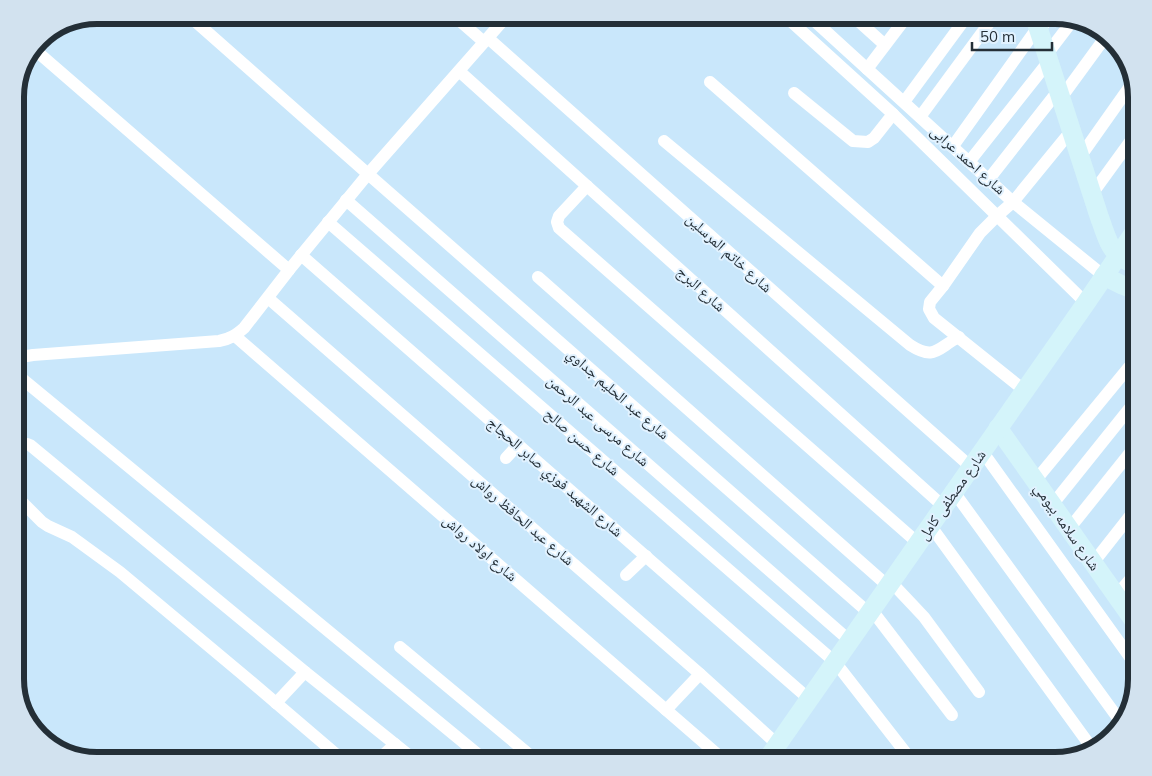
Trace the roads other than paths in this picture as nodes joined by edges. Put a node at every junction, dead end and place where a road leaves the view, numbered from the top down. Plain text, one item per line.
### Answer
1 (198, 24) edge
2 (466, 24) edge
3 (500, 24) edge
4 (794, 24) edge
5 (818, 24) edge
6 (862, 24) edge
7 (901, 24) edge
8 (961, 24) edge
9 (988, 24) edge
10 (1039, 24) edge
11 (1040, 24) edge
12 (1069, 25) edge
13 (486, 40) junction
14 (1102, 41) edge
15 (885, 46) junction
16 (39, 53) edge
17 (1048, 57) junction
18 (867, 69) junction
19 (459, 71) junction
20 (710, 82) dead end
21 (1128, 89) edge
22 (794, 93) dead end
23 (1060, 95) junction
24 (904, 102) junction
25 (894, 114) junction
26 (920, 117) junction
27 (1071, 131) junction
28 (664, 141) dead end
29 (1128, 144) edge
30 (952, 146) junction
31 (1080, 156) junction
32 (969, 162) junction
33 (368, 174) junction
34 (989, 179) junction
35 (587, 186) junction
36 (1092, 194) junction
37 (346, 200) junction
38 (1013, 202) junction
39 (997, 216) junction
40 (328, 222) junction
41 (1128, 241) edge
42 (302, 255) junction
43 (1118, 256) junction
44 (1128, 261) edge
45 (289, 270) junction
46 (1104, 276) junction
47 (538, 277) dead end
48 (943, 286) junction
49 (1128, 287) edge
50 (268, 298) junction
51 (1086, 303) junction
52 (235, 336) junction
53 (959, 337) junction
54 (24, 357) edge
55 (1128, 368) edge
56 (24, 380) edge
57 (1024, 390) junction
58 (1128, 410) edge
59 (998, 428) junction
60 (24, 444) edge
61 (518, 445) junction
62 (982, 451) junction
63 (1128, 455) edge
64 (506, 458) dead end
65 (971, 467) junction
66 (1035, 481) junction
67 (949, 499) junction
68 (24, 504) edge
69 (1052, 505) junction
70 (1128, 518) edge
71 (930, 525) junction
72 (1069, 529) junction
73 (918, 543) junction
74 (646, 556) junction
75 (1093, 563) junction
76 (626, 576) dead end
77 (1128, 582) edge
78 (889, 584) junction
79 (1116, 596) junction
80 (870, 611) junction
81 (1128, 611) edge
82 (850, 641) junction
83 (400, 648) dead end
84 (1128, 654) edge
85 (835, 662) junction
86 (305, 672) junction
87 (700, 674) junction
88 (979, 692) dead end
89 (809, 699) junction
90 (276, 703) junction
91 (666, 710) junction
92 (952, 715) dead end
93 (1117, 718) edge
94 (395, 744) junction
95 (778, 744) junction
96 (1089, 744) edge
97 (333, 752) edge
98 (387, 752) edge
99 (405, 752) edge
100 (475, 752) edge
101 (526, 752) edge
102 (715, 752) edge
103 (772, 752) edge
104 (905, 752) edge

1 - 33 street, شارع عبد الحليم جداوي
2 - 13 street, شارع خاتم المرسلين
3 - 13 street
4 - 25 street
5 - 18 street, شارع احمد عرابى
6 - 15 street
7 - 15 street
8 - 24 street
9 - 26 street
10 - 30 street
11 - 17 street
12 - 17 street
13 - 19 street
13 - 65 street, شارع خاتم المرسلين
14 - 23 street
15 - 18 street
16 - 45 street
17 - 23 street
17 - 32 street
18 - 24 street, شارع احمد عرابى
19 - 33 street
19 - 35 street, شارع البرج
20 - 48 street
21 - 31 street
22 - 25 street
23 - 27 street
23 - 34 street
24 - 26 street, شارع احمد عرابى
25 - 39 street
26 - 30 street, شارع احمد عرابى
27 - 31 street
27 - 38 street
28 - 53 street
29 - 36 street
30 - 32 street, شارع احمد عرابى
31 - 36 street
32 - 34 street, شارع احمد عرابى
33 - 37 street
33 - 80 street, شارع عبد الحليم جداوي
34 - 38 street, شارع احمد عرابى
35 - 67 street, شارع البرج
35 - 73 street
36 - 43 street
37 - 40 street
37 - 82 street, شارع مرسى عبد الرحمن
38 - 39 street
38 - 46 street, شارع احمد عرابى
39 - 48 street
39 - 51 street
40 - 42 street
40 - 85 street, شارع حسن صالح
41 - 43 street, شارع مصطفى كامل
42 - 45 street
42 - 61 street, شارع الشهيد فوزي صابر الحجاج
43 - 44 street
43 - 46 street, شارع مصطفى كامل
45 - 50 street
46 - 49 street, شارع احمد عرابى
46 - 51 street, شارع مصطفى كامل
47 - 78 street
48 - 53 street
50 - 52 street
50 - 87 street, شارع عبد الحافظ رواش
51 - 57 street, شارع مصطفى كامل
52 - 54 street
52 - 91 street, شارع اولاد رواش
53 - 57 street
55 - 66 street
56 - 100 street
57 - 59 street, شارع مصطفى كامل
58 - 69 street
59 - 62 street, شارع مصطفى كامل
59 - 66 street, شارع سلامه بيومي
60 - 86 street
61 - 64 street
61 - 74 street, شارع الشهيد فوزي صابر الحجاج
62 - 65 street, شارع مصطفى كامل
62 - 84 street
63 - 72 street
65 - 67 street, شارع مصطفى كامل
66 - 69 street, شارع سلامه بيومي
67 - 71 street, شارع مصطفى كامل
67 - 93 street, شارع البرج
68 - 90 street
69 - 72 street, شارع سلامه بيومي
70 - 75 street
71 - 73 street, شارع مصطفى كامل
71 - 96 street
72 - 75 street, شارع سلامه بيومي
73 - 78 street, شارع مصطفى كامل
74 - 76 street
74 - 89 street, شارع الشهيد فوزي صابر الحجاج
75 - 79 street, شارع سلامه بيومي
77 - 79 street
78 - 80 street, شارع مصطفى كامل
78 - 88 street
79 - 81 street, شارع سلامه بيومي
80 - 82 street, شارع مصطفى كامل
80 - 92 street, شارع عبد الحليم جداوي
82 - 85 street, شارع مصطفى كامل
83 - 101 street
85 - 89 street, شارع مصطفى كامل
85 - 104 street, شارع حسن صالح
86 - 90 street
86 - 94 street
87 - 91 street
87 - 95 street, شارع عبد الحافظ رواش
89 - 95 street, شارع مصطفى كامل
90 - 97 street
91 - 102 street, شارع اولاد رواش
94 - 98 street
94 - 99 street
95 - 103 street, شارع مصطفى كامل

